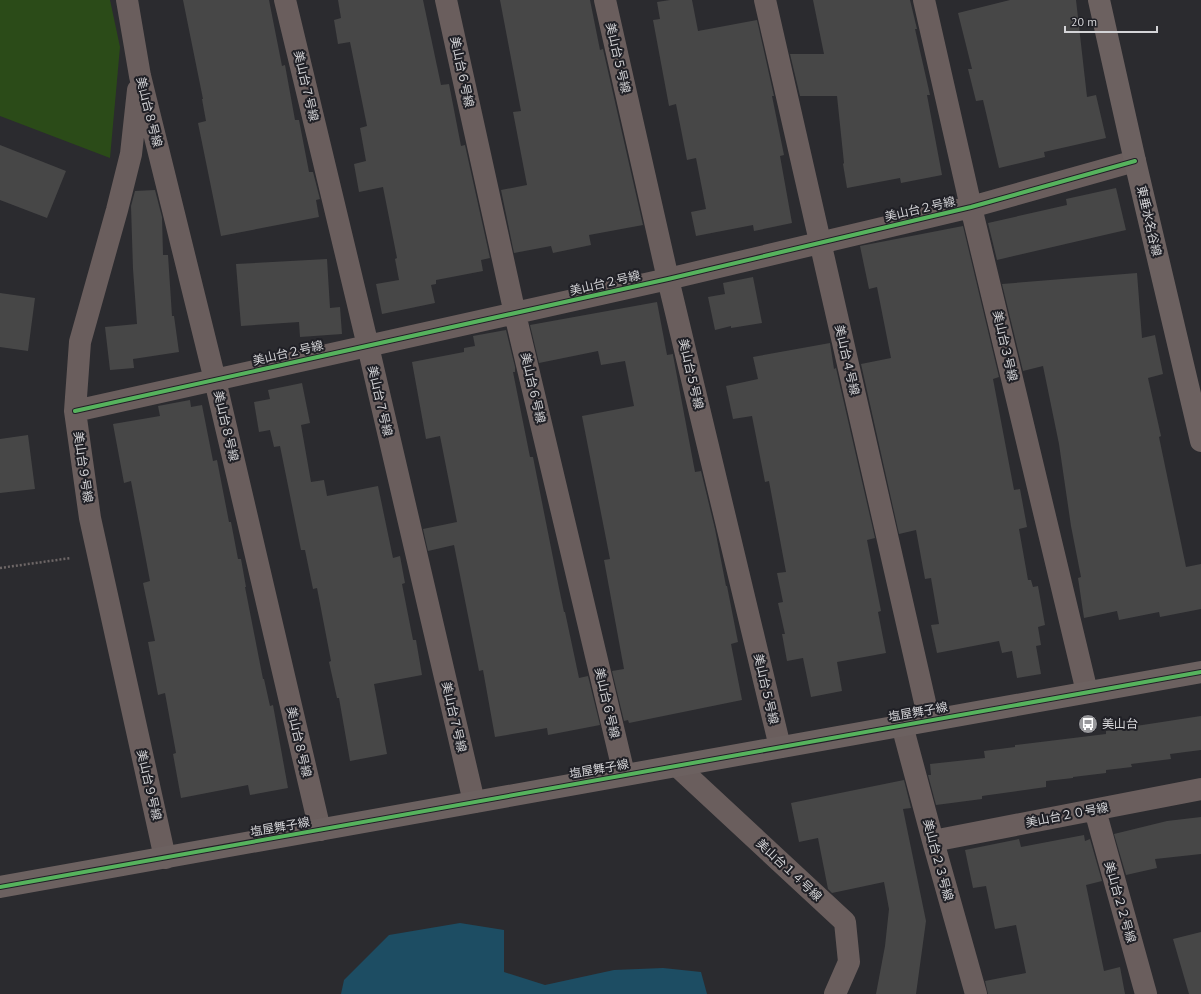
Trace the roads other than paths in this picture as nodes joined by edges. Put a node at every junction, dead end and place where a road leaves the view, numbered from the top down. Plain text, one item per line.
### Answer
1 (127, 0) edge
2 (286, 0) edge
3 (446, 0) edge
4 (605, 0) edge
5 (765, 0) edge
6 (924, 0) edge
7 (1099, 0) edge
8 (140, 76) junction
9 (1135, 161) junction
10 (971, 207) junction
11 (820, 243) junction
12 (668, 280) junction
13 (515, 314) junction
14 (368, 346) junction
15 (215, 380) junction
16 (75, 411) junction
17 (1201, 441) edge
18 (1201, 672) edge
19 (1087, 692) junction
20 (929, 720) junction
21 (902, 725) junction
22 (780, 747) junction
23 (677, 766) junction
24 (624, 774) junction
25 (1201, 789) edge
26 (474, 802) junction
27 (1095, 810) junction
28 (320, 830) junction
29 (933, 841) junction
30 (166, 858) junction
31 (0, 886) edge
32 (835, 994) edge
33 (976, 994) edge
34 (1146, 994) edge

1 - 8 street, 美山台８号線
2 - 14 street, 美山台７号線
3 - 13 street, 美山台６号線
4 - 12 street, 美山台５号線
5 - 11 street, 美山台４号線
6 - 10 street, 美山台３号線
7 - 9 street, 東垂水名谷線
8 - 15 street, 美山台８号線
8 - 16 street, 美山台９号線
9 - 10 street, 美山台２号線
9 - 17 street, 東垂水名谷線
10 - 11 street, 美山台２号線
10 - 19 street, 美山台３号線
11 - 12 street, 美山台２号線
11 - 20 street, 美山台４号線
12 - 13 street, 美山台２号線
12 - 22 street, 美山台５号線
13 - 14 street, 美山台２号線
13 - 24 street, 美山台６号線
14 - 15 street, 美山台２号線
14 - 26 street, 美山台７号線
15 - 16 street, 美山台２号線
15 - 28 street, 美山台８号線
16 - 30 street, 美山台９号線
18 - 19 street, 塩屋舞子線
19 - 20 street, 塩屋舞子線
20 - 21 street, 塩屋舞子線
21 - 22 street, 塩屋舞子線
21 - 29 street, 美山台２３号線
22 - 23 street, 塩屋舞子線
23 - 24 street, 塩屋舞子線
23 - 32 street, 美山台１４号線
24 - 26 street, 塩屋舞子線
25 - 27 street, 美山台２０号線
26 - 28 street, 塩屋舞子線
27 - 29 street, 美山台２０号線
27 - 34 street, 美山台２２号線
28 - 30 street, 塩屋舞子線
29 - 33 street, 美山台２３号線
30 - 31 street, 塩屋舞子線

